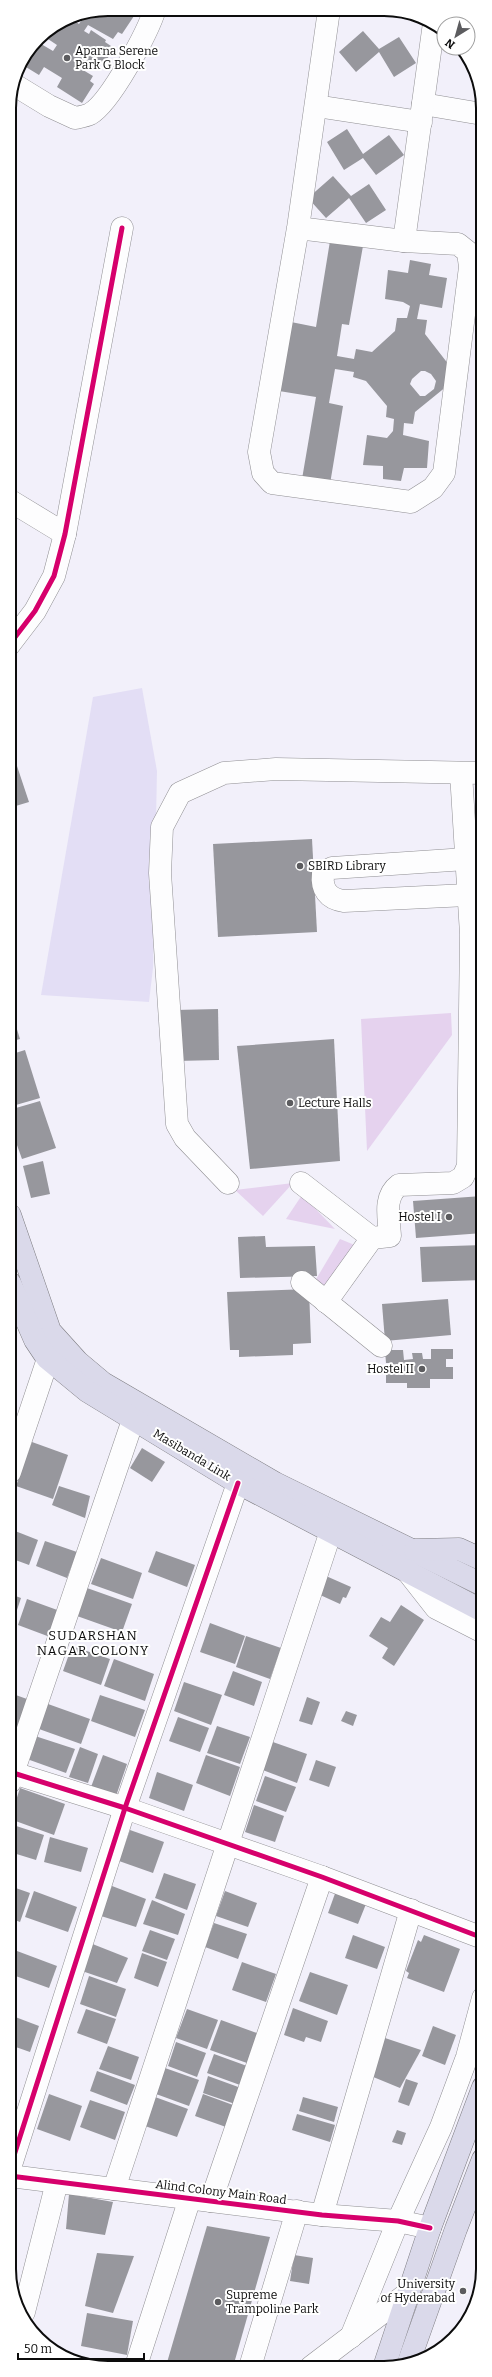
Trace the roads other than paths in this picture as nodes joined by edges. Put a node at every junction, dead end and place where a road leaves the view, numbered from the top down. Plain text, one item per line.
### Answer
1 (153, 16) edge
2 (328, 16) edge
3 (433, 30) edge
4 (18, 87) edge
5 (316, 106) junction
6 (422, 113) junction
7 (476, 114) edge
8 (122, 228) dead end
9 (298, 228) junction
10 (404, 241) junction
11 (16, 504) edge
12 (65, 534) junction
13 (16, 636) edge
14 (472, 773) edge
15 (466, 859) junction
16 (412, 863) junction
17 (378, 865) junction
18 (467, 895) junction
19 (411, 898) junction
20 (381, 899) junction
21 (228, 1183) dead end
22 (301, 1183) dead end
23 (372, 1238) junction
24 (16, 1256) edge
25 (302, 1282) dead end
26 (16, 1297) edge
27 (326, 1302) junction
28 (55, 1338) junction
29 (381, 1346) dead end
30 (47, 1358) junction
31 (133, 1420) junction
32 (16, 1454) edge
33 (238, 1483) junction
34 (331, 1531) junction
35 (476, 1557) edge
36 (410, 1561) junction
37 (476, 1583) edge
38 (476, 1606) edge
39 (476, 1628) edge
40 (16, 1761) edge
41 (16, 1777) edge
42 (125, 1808) junction
43 (228, 1844) junction
44 (322, 1877) junction
45 (411, 1910) junction
46 (476, 1935) edge
47 (476, 2024) edge
48 (476, 2106) edge
49 (16, 2149) edge
50 (16, 2177) edge
51 (476, 2177) edge
52 (57, 2182) junction
53 (114, 2189) junction
54 (201, 2200) junction
55 (297, 2211) junction
56 (322, 2214) junction
57 (398, 2221) junction
58 (430, 2228) junction
59 (408, 2293) junction
60 (25, 2308) edge
61 (350, 2336) junction
62 (410, 2357) edge
63 (138, 2361) edge
64 (252, 2361) edge
65 (319, 2361) edge
66 (386, 2361) edge

1 - 4 street
2 - 5 street
3 - 6 street
5 - 6 street
5 - 9 street
6 - 7 street
6 - 10 street
8 - 12 street
9 - 10 street
9 - 10 street
11 - 12 street
12 - 13 street
14 - 15 street
14 - 21 street
15 - 16 street
15 - 18 street
16 - 17 street
16 - 19 street
17 - 20 street
17 - 20 street
18 - 19 street
18 - 23 street
19 - 20 street
22 - 23 street
23 - 27 street
24 - 28 main road
25 - 27 street
26 - 30 main road, Masibanda Link
27 - 29 street
28 - 30 street
28 - 36 main road
30 - 31 main road, Masibanda Link
30 - 32 street
31 - 33 main road, Masibanda Link
31 - 40 street
33 - 34 main road, Masibanda Link
33 - 42 street
34 - 36 main road, Masibanda Link
34 - 43 street
35 - 36 main road
36 - 37 main road
36 - 38 main road, Masibanda Link
36 - 39 street
41 - 42 street
42 - 43 street
42 - 49 street
43 - 44 street
43 - 53 street
44 - 45 street
44 - 54 street
45 - 46 street
45 - 56 street
47 - 57 street
48 - 58 main road
50 - 52 street, Alind Colony Main Road
51 - 62 main road
52 - 53 street, Alind Colony Main Road
52 - 60 street
53 - 54 street, Alind Colony Main Road
54 - 55 street, Alind Colony Main Road
54 - 63 street
55 - 56 street, Alind Colony Main Road
55 - 64 street
56 - 57 street, Alind Colony Main Road
57 - 58 street, Alind Colony Main Road
57 - 61 street
58 - 59 main road
59 - 61 street
59 - 66 main road
61 - 65 street

